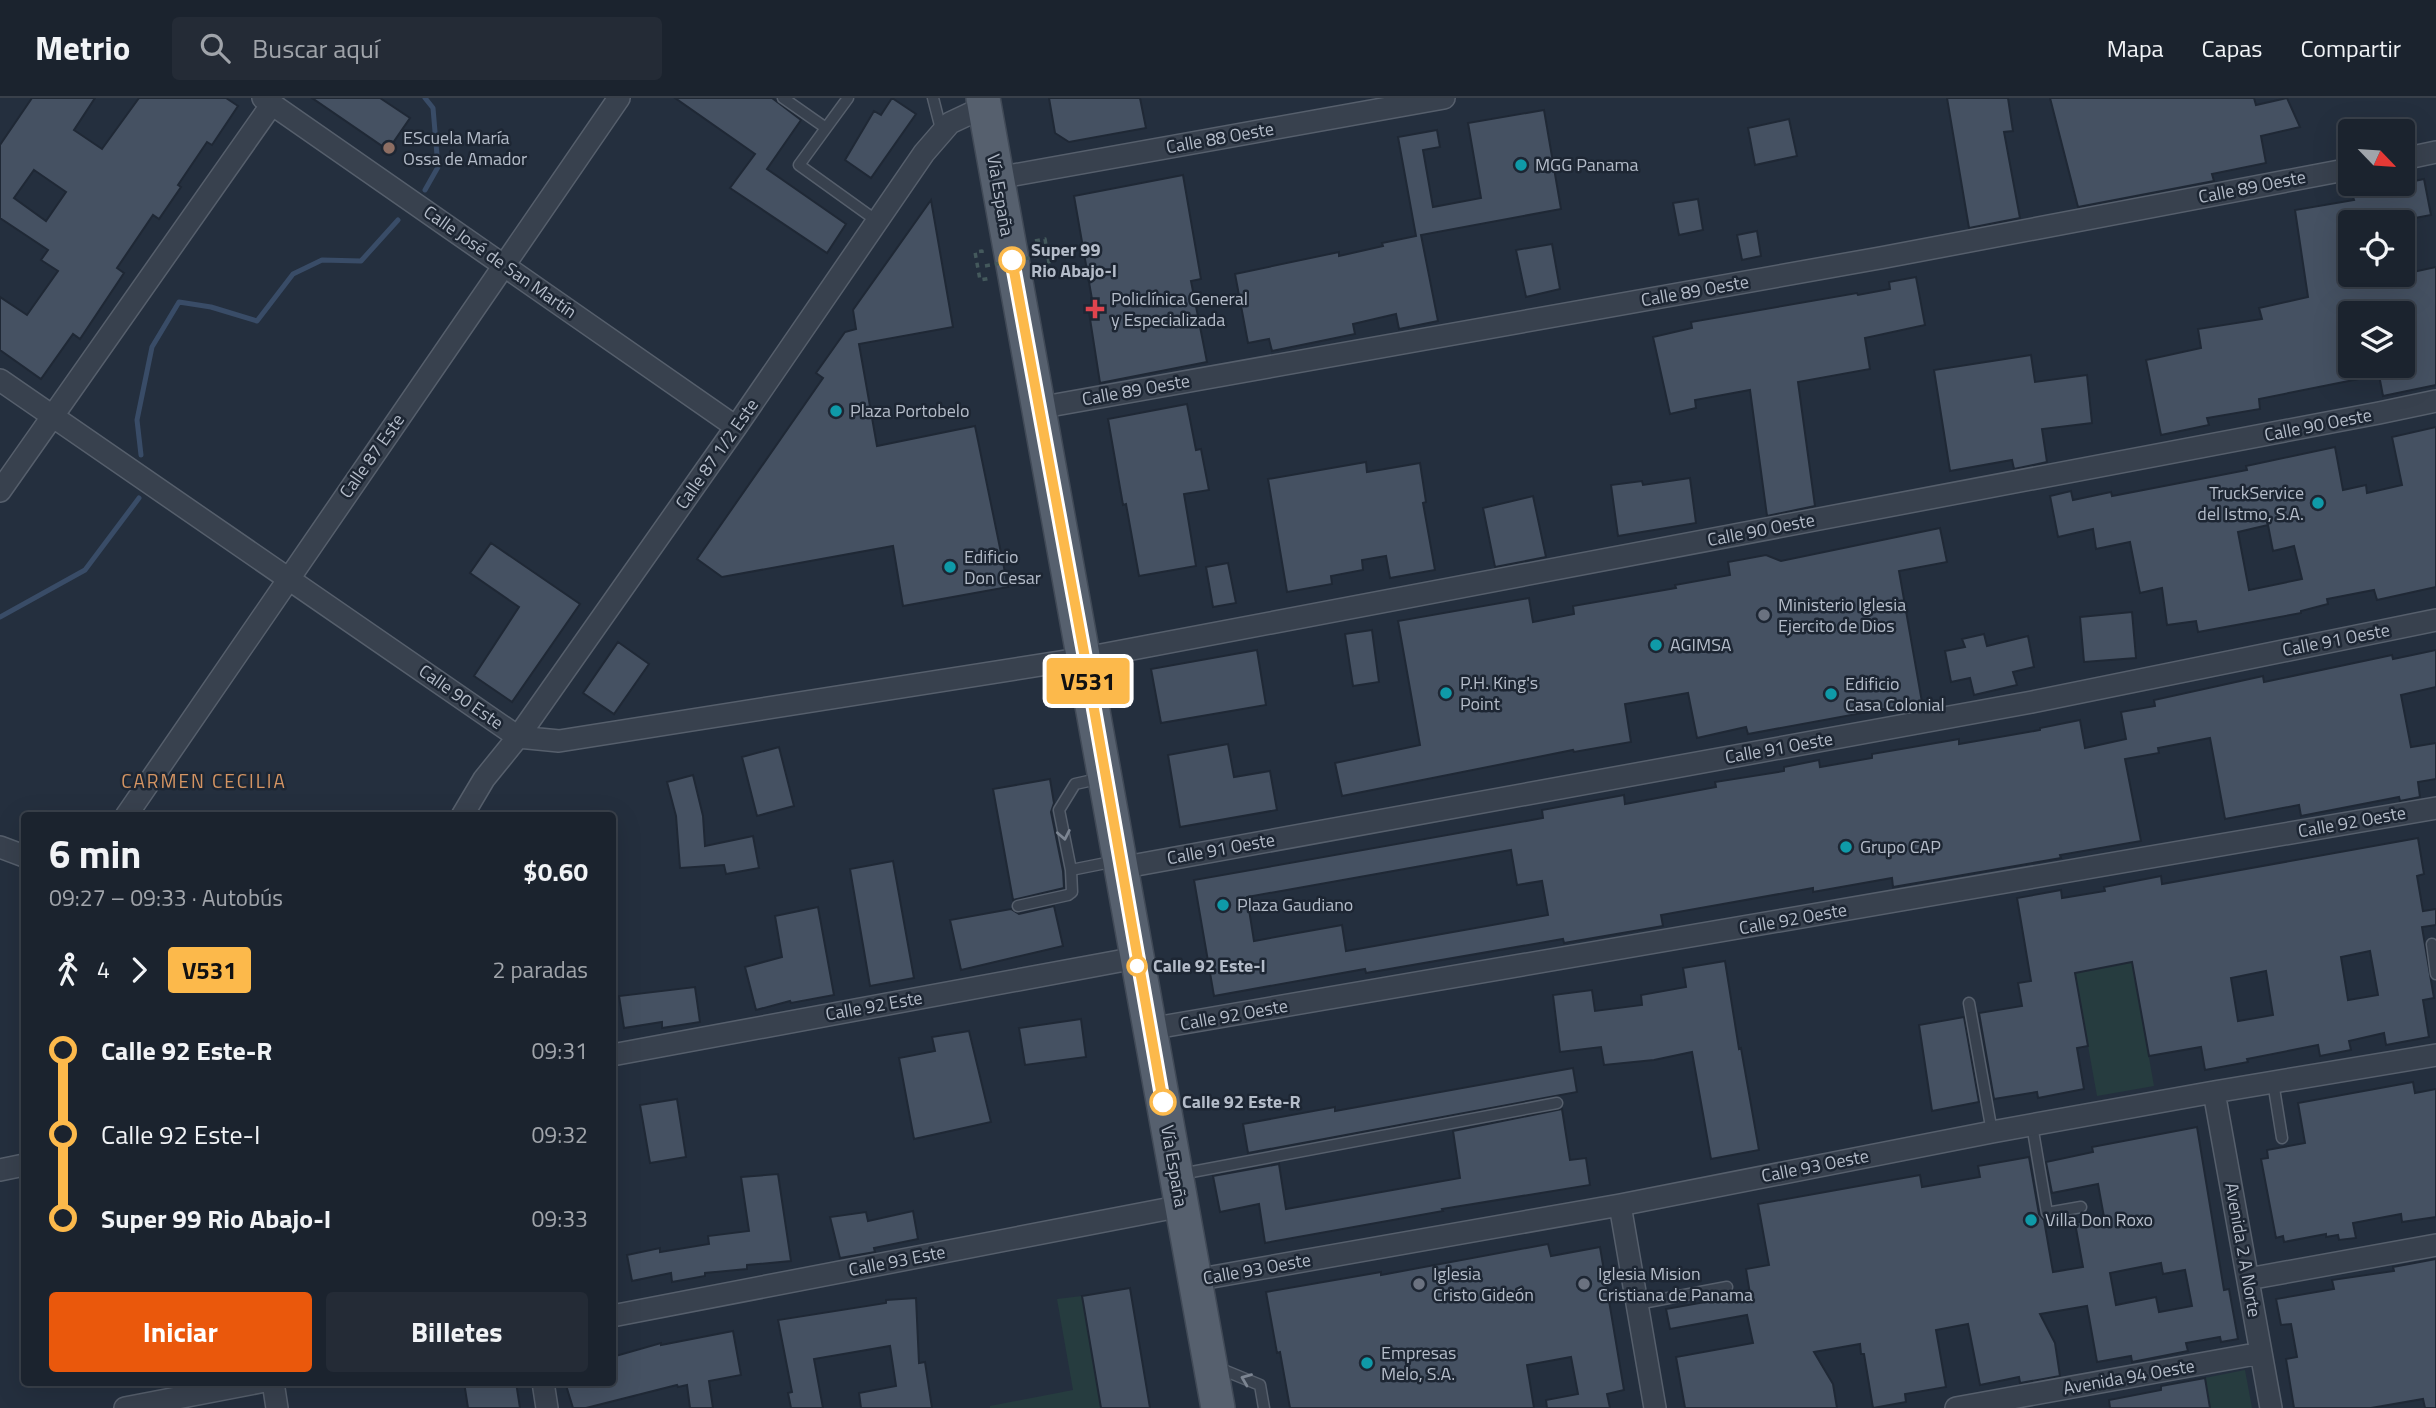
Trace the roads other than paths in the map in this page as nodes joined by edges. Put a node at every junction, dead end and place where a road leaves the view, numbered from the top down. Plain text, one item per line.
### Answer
1 (620, 98) edge
2 (783, 98) edge
3 (848, 98) edge
4 (933, 98) edge
5 (1444, 98) edge
6 (268, 101) edge
7 (984, 103) edge
8 (826, 128) junction
9 (942, 133) junction
10 (2436, 152) edge
11 (2415, 156) edge
12 (2338, 171) edge
13 (997, 178) junction
14 (877, 221) junction
15 (505, 264) junction
16 (0, 380) edge
17 (2436, 401) edge
18 (1038, 408) junction
19 (53, 416) junction
20 (736, 427) junction
21 (0, 491) edge
22 (288, 578) junction
23 (2436, 620) edge
24 (1085, 658) junction
25 (519, 737) junction
26 (1104, 778) junction
27 (2436, 808) edge
28 (129, 812) edge
29 (464, 812) edge
30 (0, 847) edge
31 (21, 855) edge
32 (1119, 864) junction
33 (1071, 870) junction
34 (1018, 906) dead end
35 (2432, 943) dead end
36 (1136, 958) junction
37 (2436, 974) edge
38 (1969, 1003) dead end
39 (1149, 1030) junction
40 (616, 1054) edge
41 (2436, 1055) edge
42 (2273, 1082) junction
43 (2214, 1091) junction
44 (1557, 1103) dead end
45 (2032, 1125) junction
46 (1992, 1132) junction
47 (2282, 1138) dead end
48 (1178, 1190) junction
49 (1620, 1205) junction
50 (2081, 1207) dead end
51 (2436, 1245) edge
52 (2248, 1279) junction
53 (1195, 1280) junction
54 (1727, 1287) dead end
55 (1637, 1304) junction
56 (616, 1315) edge
57 (2261, 1353) junction
58 (1211, 1364) junction
59 (221, 1386) edge
60 (274, 1386) edge
61 (544, 1386) edge
62 (162, 1392) edge
63 (125, 1408) edge
64 (277, 1408) edge
65 (547, 1408) edge
66 (1218, 1408) edge
67 (1264, 1408) edge
68 (1655, 1408) edge
69 (1956, 1408) edge
70 (2271, 1408) edge

1 - 15 street, Calle 87 Este
2 - 8 lane
3 - 8 lane
4 - 9 lane
5 - 13 street, Calle 88 Oeste
6 - 15 street, Calle José de San Martín
6 - 19 street
7 - 9 street, Calle 87 1/2 Este
7 - 13 main road, Vía España
8 - 14 lane
9 - 14 street, Calle 87 1/2 Este
10 - 11 street
12 - 18 street, Calle 89 Oeste
13 - 18 main road, Vía España
14 - 20 street, Calle 87 1/2 Este
15 - 20 street, Calle José de San Martín
15 - 22 street, Calle 87 Este
16 - 19 street, Calle 90 Este
17 - 24 street, Calle 90 Oeste
18 - 24 main road, Vía España
19 - 21 street
19 - 22 street, Calle 90 Este
20 - 25 street, Calle 87 1/2 Este
22 - 25 street, Calle 90 Este
22 - 28 street, Calle 87 Este
23 - 32 street, Calle 91 Oeste
24 - 25 street, Calle 90 Este
24 - 26 main road, Vía España
25 - 29 street, Calle 87 1/2 Este
26 - 32 main road, Vía España
26 -> 33 lane
27 - 39 street, Calle 92 Oeste
30 - 31 street
32 - 33 lane
32 - 36 main road, Vía España
33 - 34 lane
35 - 37 lane
36 - 39 main road, Vía España
36 - 40 street, Calle 92 Este
38 - 46 lane
39 - 48 main road, Vía España
41 - 42 street, Calle 93 Oeste
42 - 43 street, Calle 93 Oeste
42 - 47 lane
43 - 45 street, Calle 93 Oeste
43 - 52 street, Avenida 2 A Norte
44 - 48 lane
45 - 46 street, Calle 93 Oeste
45 - 50 lane
46 - 49 street, Calle 93 Oeste
48 - 53 main road, Vía España
48 - 56 street, Calle 93 Este
49 - 53 street, Calle 93 Oeste
49 - 55 street
51 - 52 street
52 - 57 street, Avenida 2 A Norte
53 - 58 main road, Vía España
54 - 55 lane
55 - 68 street
57 - 69 street, Avenida 94 Oeste
57 - 70 street, Avenida 2 A Norte
58 - 66 main road, Vía España
67 -> 58 lane
59 - 62 street
60 - 64 street
61 - 65 street
62 - 63 street

